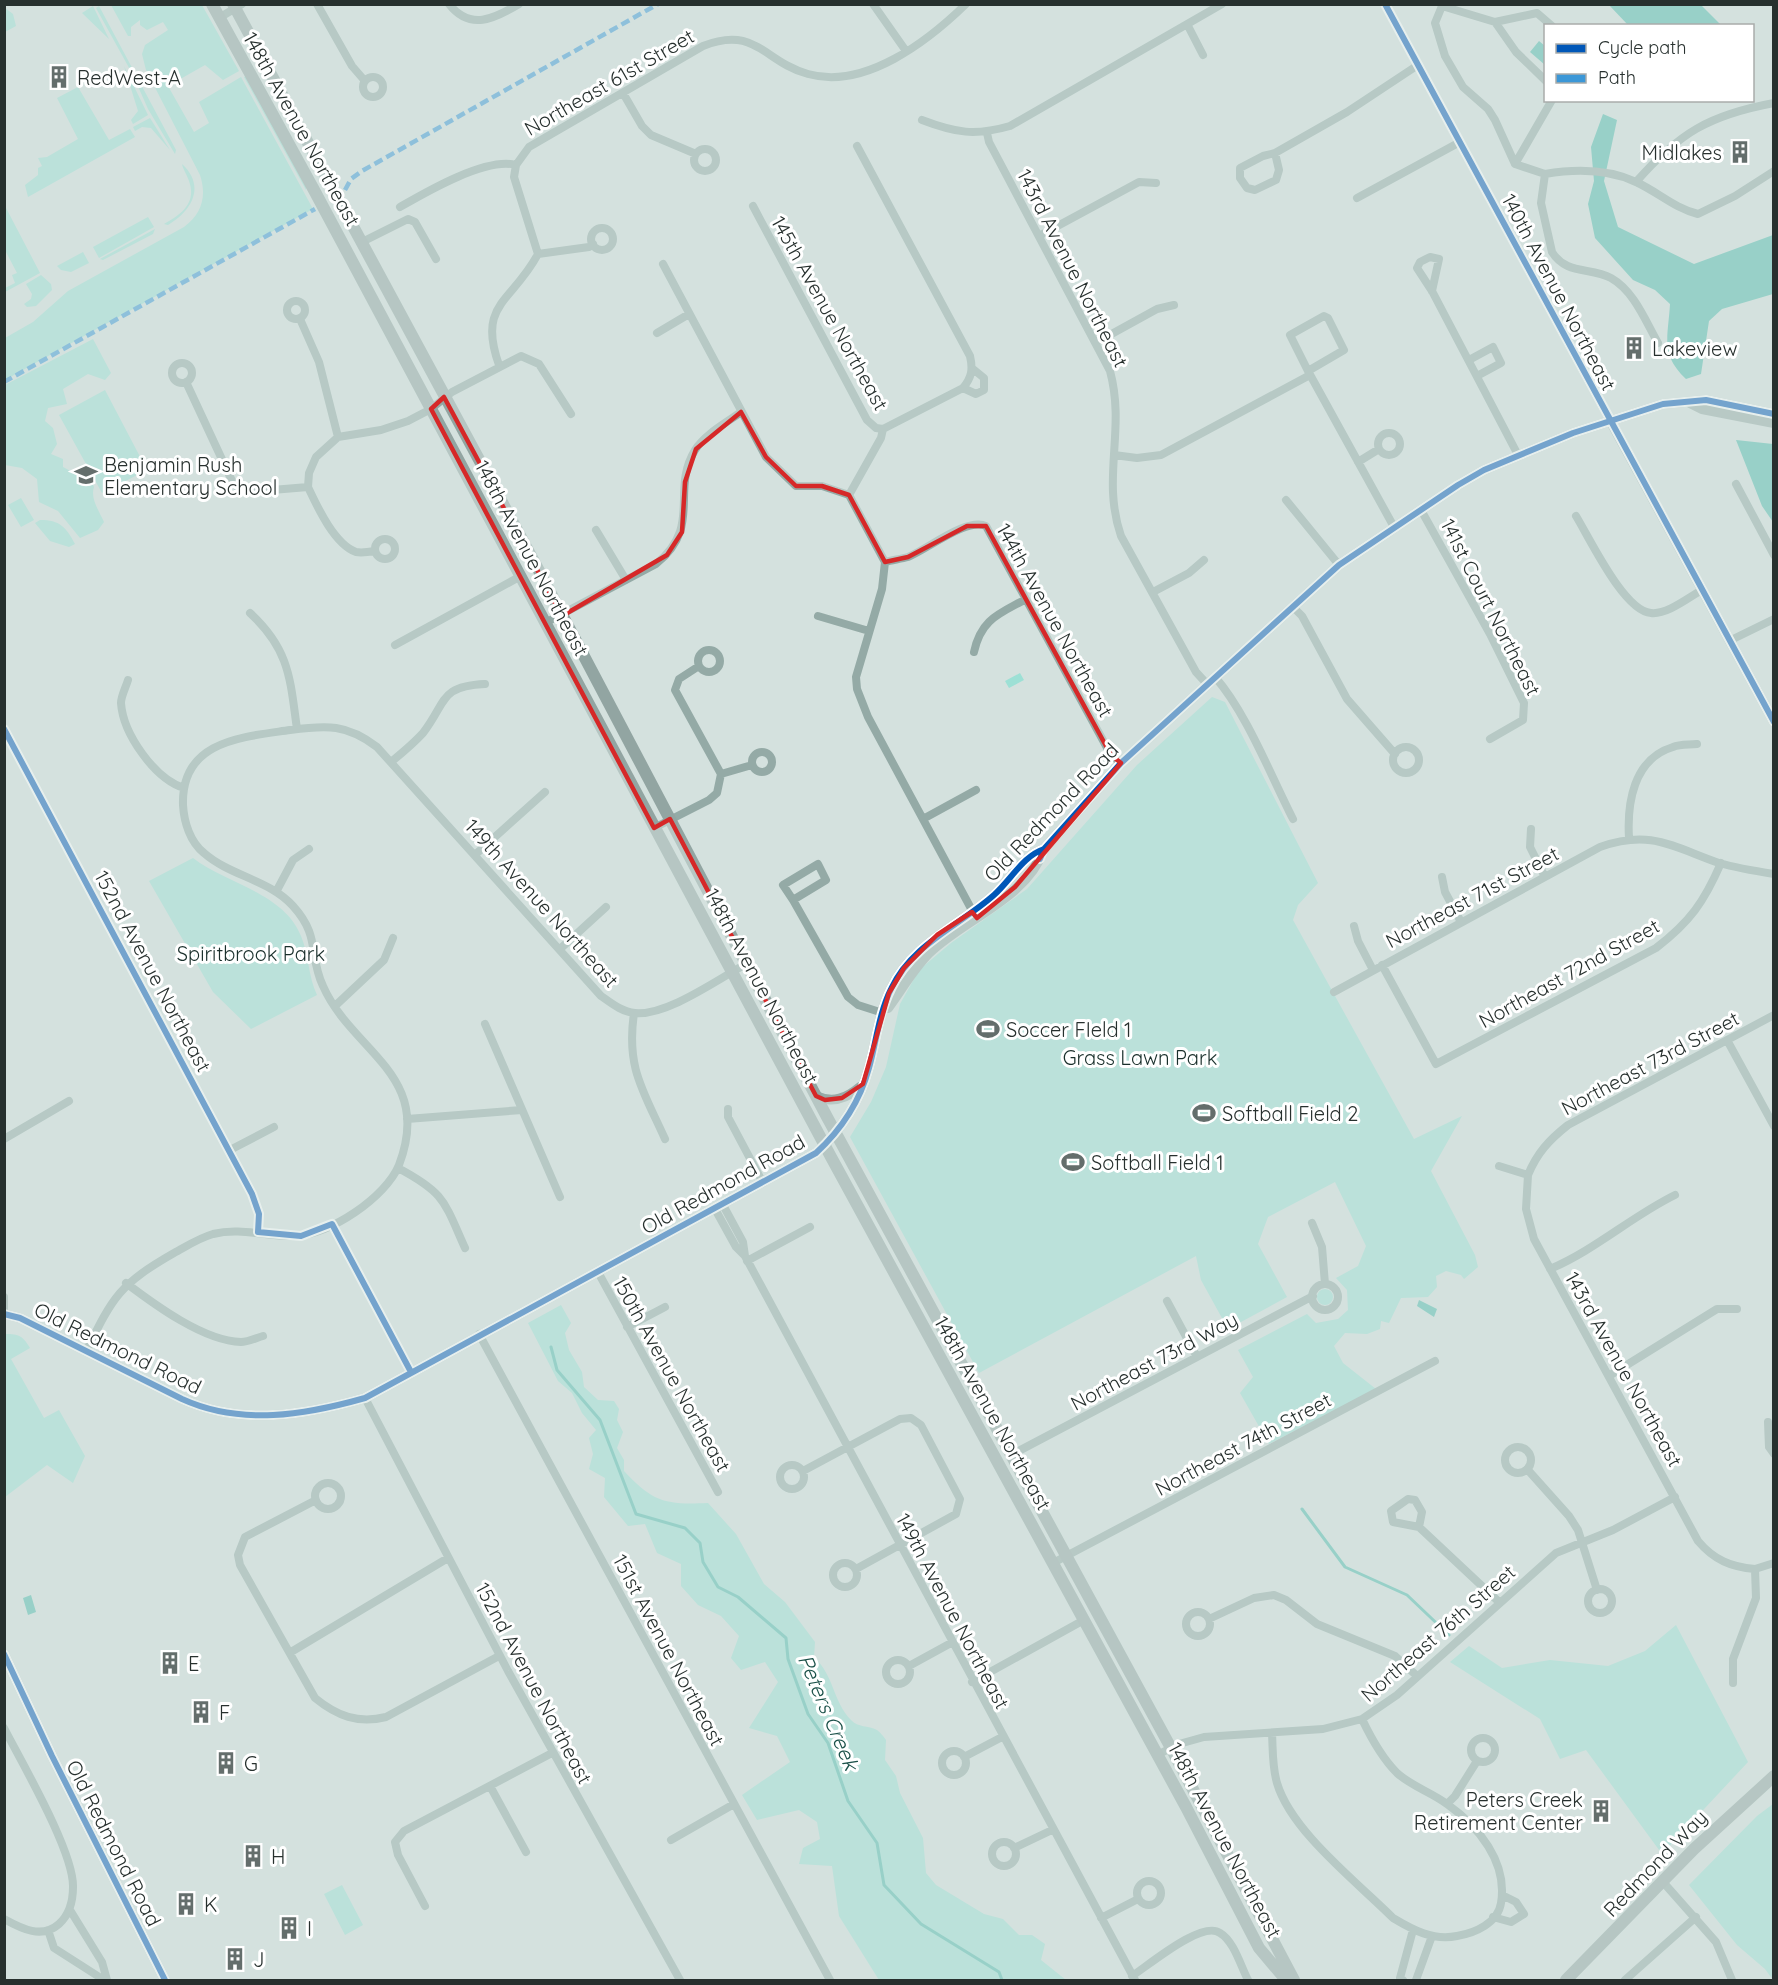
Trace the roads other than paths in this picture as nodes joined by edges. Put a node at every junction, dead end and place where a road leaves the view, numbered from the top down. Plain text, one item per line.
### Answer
1 (212, 4) edge
2 (317, 4) edge
3 (449, 4) edge
4 (519, 4) edge
5 (873, 4) edge
6 (966, 4) edge
7 (1222, 4) edge
8 (1387, 5) edge
9 (1441, 5) edge
10 (237, 6) edge
11 (219, 18) junction
12 (1495, 22) junction
13 (1187, 24) junction
14 (1550, 24) edge
15 (906, 51) junction
16 (1203, 55) dead end
17 (1418, 65) junction
18 (1544, 80) edge
19 (364, 81) dead end
20 (623, 93) junction
21 (1551, 102) edge
22 (1773, 103) edge
23 (922, 120) dead end
24 (987, 133) junction
25 (1460, 142) junction
26 (857, 146) dead end
27 (1275, 153) junction
28 (696, 154) dead end
29 (1515, 164) junction
30 (516, 165) junction
31 (1773, 171) edge
32 (1545, 174) junction
33 (1636, 182) junction
34 (1156, 183) dead end
35 (1357, 198) dead end
36 (753, 206) dead end
37 (400, 207) dead end
38 (1039, 236) junction
39 (362, 242) junction
40 (593, 244) dead end
41 (538, 254) junction
42 (436, 260) dead end
43 (663, 264) dead end
44 (1432, 291) dead end
45 (1174, 305) dead end
46 (689, 314) junction
47 (300, 319) dead end
48 (657, 333) dead end
49 (1097, 342) junction
50 (1658, 343) dead end
51 (1469, 360) junction
52 (499, 365) junction
53 (973, 369) junction
54 (1309, 373) junction
55 (1477, 376) junction
56 (186, 382) dead end
57 (963, 387) junction
58 (444, 397) junction
59 (1689, 403) junction
60 (431, 409) junction
61 (741, 412) junction
62 (571, 414) dead end
63 (1773, 414) edge
64 (1610, 420) junction
65 (1773, 423) edge
66 (883, 429) junction
67 (338, 437) junction
68 (1379, 449) dead end
69 (1114, 455) junction
70 (1518, 455) junction
71 (1358, 462) junction
72 (1736, 484) dead end
73 (308, 487) junction
74 (849, 495) junction
75 (1286, 500) dead end
76 (1421, 510) junction
77 (1576, 516) dead end
78 (1394, 527) junction
79 (596, 530) dead end
80 (375, 551) dead end
81 (1773, 555) edge
82 (1204, 560) dead end
83 (885, 562) junction
84 (1339, 565) junction
85 (521, 576) junction
86 (626, 580) junction
87 (1702, 590) junction
88 (1153, 592) junction
89 (1026, 599) junction
90 (1293, 607) junction
91 (250, 613) dead end
92 (562, 615) junction
93 (818, 616) dead end
94 (1773, 619) edge
95 (545, 623) junction
96 (869, 631) junction
97 (1730, 641) junction
98 (395, 645) dead end
99 (974, 652) dead end
100 (699, 666) dead end
101 (128, 680) dead end
102 (1211, 680) junction
103 (485, 684) dead end
104 (1768, 701) edge
105 (1773, 722) edge
106 (4, 729) edge
107 (297, 729) junction
108 (1490, 739) dead end
109 (1697, 744) dead end
110 (1395, 754) dead end
111 (391, 762) junction
112 (1121, 763) junction
113 (752, 765) dead end
114 (721, 774) junction
115 (184, 788) junction
116 (976, 790) dead end
117 (545, 792) dead end
118 (670, 819) junction
119 (922, 819) junction
120 (1293, 819) dead end
121 (654, 828) junction
122 (1531, 829) dead end
123 (1629, 838) junction
124 (309, 849) dead end
125 (476, 854) junction
126 (1720, 863) junction
127 (1773, 874) edge
128 (1442, 877) dead end
129 (1545, 877) junction
130 (276, 892) junction
131 (793, 900) junction
132 (606, 907) dead end
133 (975, 915) junction
134 (1461, 922) junction
135 (1354, 926) dead end
136 (393, 938) dead end
137 (560, 949) junction
138 (746, 964) junction
139 (1382, 965) junction
140 (1373, 970) junction
141 (731, 972) junction
142 (1334, 992) dead end
143 (335, 1006) junction
144 (634, 1013) junction
145 (883, 1013) junction
146 (1773, 1015) edge
147 (484, 1024) dead end
148 (1727, 1040) junction
149 (863, 1084) junction
150 (816, 1096) junction
151 (69, 1101) dead end
152 (728, 1109) dead end
153 (522, 1110) junction
154 (407, 1119) junction
155 (1773, 1126) edge
156 (274, 1127) dead end
157 (835, 1132) junction
158 (4, 1139) edge
159 (665, 1139) dead end
160 (825, 1145) junction
161 (230, 1150) junction
162 (1499, 1166) dead end
163 (398, 1168) junction
164 (1528, 1175) junction
165 (763, 1183) junction
166 (1676, 1195) dead end
167 (560, 1197) dead end
168 (719, 1207) junction
169 (1312, 1223) dead end
170 (332, 1224) junction
171 (810, 1227) dead end
172 (258, 1232) junction
173 (465, 1248) dead end
174 (746, 1259) junction
175 (1550, 1269) junction
176 (598, 1272) junction
177 (126, 1283) junction
178 (1325, 1284) junction
179 (1313, 1296) junction
180 (4, 1297) edge
181 (1167, 1301) dead end
182 (665, 1307) dead end
183 (1737, 1309) dead end
184 (4, 1313) edge
185 (627, 1327) junction
186 (479, 1334) junction
187 (263, 1336) dead end
188 (86, 1352) junction
189 (1197, 1357) junction
190 (1436, 1361) dead end
191 (411, 1372) junction
192 (1609, 1376) junction
193 (365, 1398) junction
194 (1768, 1422) dead end
195 (846, 1448) junction
196 (1773, 1454) edge
197 (1011, 1455) junction
198 (1527, 1469) dead end
199 (803, 1472) dead end
200 (718, 1492) dead end
201 (1675, 1497) junction
202 (316, 1500) dead end
203 (1419, 1527) junction
204 (1583, 1542) junction
205 (898, 1545) junction
206 (1066, 1556) junction
207 (448, 1558) junction
208 (1053, 1563) junction
209 (1773, 1563) edge
210 (856, 1569) dead end
211 (1755, 1569) junction
212 (1597, 1590) dead end
213 (1499, 1602) junction
214 (1209, 1619) dead end
215 (1084, 1620) junction
216 (951, 1643) junction
217 (291, 1653) junction
218 (4, 1654) edge
219 (500, 1656) junction
220 (909, 1666) dead end
221 (1417, 1676) junction
222 (972, 1682) junction
223 (1733, 1683) dead end
224 (1362, 1719) junction
225 (4, 1728) edge
226 (1272, 1732) junction
227 (1002, 1737) junction
228 (1171, 1748) junction
229 (552, 1753) junction
230 (1157, 1755) junction
231 (964, 1757) dead end
232 (1477, 1761) dead end
233 (1773, 1776) edge
234 (490, 1786) junction
235 (734, 1804) junction
236 (1447, 1804) junction
237 (1052, 1830) junction
238 (671, 1840) dead end
239 (1014, 1848) dead end
240 (526, 1852) dead end
241 (1663, 1882) junction
242 (1502, 1895) junction
243 (1138, 1899) dead end
244 (425, 1906) dead end
245 (70, 1910) junction
246 (1494, 1917) junction
247 (1696, 1917) junction
248 (1101, 1918) junction
249 (4, 1919) edge
250 (48, 1930) junction
251 (1413, 1930) junction
252 (1432, 1936) junction
253 (1134, 1978) edge
254 (106, 1980) edge
255 (165, 1980) edge
256 (680, 1980) edge
257 (830, 1980) edge
258 (1248, 1980) edge
259 (1286, 1980) edge
260 (1294, 1980) edge
261 (1403, 1980) edge
262 (1416, 1980) edge
263 (1566, 1980) edge
264 (1625, 1980) edge
265 (1732, 1980) edge

1 - 11 main road, 148th Avenue Northeast
2 - 19 street
3 - 4 street
5 - 15 street
6 - 15 street, Northeast 61st Street
7 - 13 street
8 - 17 street, 140th Avenue Northeast
9 - 12 street
9 - 29 street
10 - 11 street
10 - 39 main road, 148th Avenue Northeast
11 - 60 main road, 148th Avenue Northeast
12 - 14 street
12 - 18 street
13 - 16 street
13 - 24 street
15 - 20 street, Northeast 61st Street
17 - 25 street, 140th Avenue Northeast
17 - 27 street
20 - 28 street
20 - 30 street, Northeast 61st Street
21 - 29 street
22 - 33 street
23 - 24 street
24 - 38 street, 143rd Avenue Northeast
25 - 35 street
25 - 64 street, 140th Avenue Northeast
26 - 53 street
27 - 27 street
29 - 32 street
30 - 37 street
30 - 41 street
31 - 33 street
32 - 33 street
32 - 50 street
34 - 38 street
36 - 66 street, 145th Avenue Northeast
38 - 49 street, 143rd Avenue Northeast
39 - 42 street
39 - 58 main road, 148th Avenue Northeast
40 - 41 street
41 - 52 street
43 - 46 street
44 - 51 street
45 - 49 street
46 - 48 street
46 - 61 street
47 - 67 street
49 - 69 street, 143rd Avenue Northeast
51 - 55 street
51 - 55 street
52 - 58 street
52 - 62 street
53 - 57 street
53 - 57 street
54 - 54 street
54 - 69 street
54 - 71 street
55 - 70 street
56 - 73 street
57 - 66 street
58 - 60 street
58 - 92 main road, 148th Avenue Northeast
59 - 63 main road, Old Redmond Road
59 - 64 main road, Old Redmond Road
59 - 65 main road, Old Redmond Road
60 - 67 street
60 - 85 main road, 148th Avenue Northeast
61 - 74 street
61 - 86 street
64 - 70 main road, Old Redmond Road
64 - 87 main road, 140th Avenue Northeast
66 - 74 street
67 - 73 street
68 - 71 street
69 - 88 street, 143rd Avenue Northeast
70 - 76 main road, Old Redmond Road
71 - 78 street
72 - 81 street
73 - 80 street
74 - 83 street
75 - 84 street
76 - 78 main road, Old Redmond Road
76 - 108 street, 141st Court Northeast
77 - 87 street
78 - 84 main road, Old Redmond Road
79 - 86 street
82 - 88 street
83 - 89 street, 144th Avenue Northeast
83 - 96 street
84 - 90 main road, Old Redmond Road
85 - 95 main road, 148th Avenue Northeast
85 - 98 street
86 - 92 street
87 - 97 main road, 140th Avenue Northeast
88 - 102 street, 143rd Avenue Northeast
89 - 99 street
89 - 112 street, 144th Avenue Northeast
90 - 102 main road, Old Redmond Road
90 - 110 street
91 - 107 street
92 - 95 street
92 - 118 main road, 148th Avenue Northeast
93 - 96 street
94 - 97 street
95 - 121 main road, 148th Avenue Northeast
96 - 119 street
97 - 104 main road, 140th Avenue Northeast
100 - 114 street
101 - 115 street
102 - 112 main road, Old Redmond Road
102 - 120 street, 143rd Avenue Northeast
103 - 111 street
104 - 105 main road, 140th Avenue Northeast
106 - 161 street, 152nd Avenue Northeast
107 - 111 street, 149th Avenue Northeast
107 - 115 street, 149th Avenue Northeast
109 - 123 street
111 - 125 street, 149th Avenue Northeast
112 - 133 main road, Old Redmond Road
113 - 114 street
114 - 118 street
115 - 130 street
116 - 119 street
117 - 125 street
118 - 121 street
118 - 138 main road, 148th Avenue Northeast
119 - 133 street
121 - 141 main road, 148th Avenue Northeast
122 - 129 street
123 - 126 street
123 - 129 street, Northeast 71st Street
124 - 130 street
125 - 137 street, 149th Avenue Northeast
126 - 127 street
126 - 139 street, Northeast 72nd Street
128 - 134 street
129 - 134 street, Northeast 71st Street
130 - 143 street
131 - 131 street
131 - 145 street
132 - 137 street
133 - 145 main road, Old Redmond Road
134 - 139 street, Northeast 71st Street
135 - 140 street
136 - 143 street
137 - 144 street, 149th Avenue Northeast
138 - 141 street
138 - 150 main road, 148th Avenue Northeast
139 - 140 street, Northeast 71st Street
140 - 142 street, Northeast 71st Street
141 - 144 street
141 - 160 main road, 148th Avenue Northeast
143 - 154 street
144 - 159 street
145 - 149 main road, Old Redmond Road
146 - 148 street, Northeast 73rd Street
147 - 153 street
148 - 155 street
148 - 164 street, Northeast 73rd Street
149 - 150 main road
149 - 157 main road, Old Redmond Road
150 - 157 main road, 148th Avenue Northeast
151 - 158 street
152 - 165 street
153 - 154 street
153 - 167 street
154 - 163 street
156 - 161 street
157 - 160 main road, Old Redmond Road
157 - 197 main road, 148th Avenue Northeast
160 - 165 main road, Old Redmond Road
160 - 208 main road, 148th Avenue Northeast
161 - 172 street, 152nd Avenue Northeast
162 - 164 street
163 - 170 street
163 - 173 street
164 - 175 street, 143rd Avenue Northeast
165 - 168 main road, Old Redmond Road
166 - 175 street
168 - 174 street, 149th Avenue Northeast
168 - 176 main road, Old Redmond Road
169 - 178 street
170 - 172 street
170 - 191 street
171 - 174 street
172 - 177 street
174 - 195 street, 149th Avenue Northeast
175 - 192 street, 143rd Avenue Northeast
176 - 185 street, 150th Avenue Northeast
176 - 186 main road, Old Redmond Road
177 - 187 street
177 - 188 street
178 - 179 street
178 - 179 street
179 - 189 street, Northeast 73rd Way
180 - 184 street
181 - 189 street
182 - 185 street
183 - 192 street
184 - 188 main road, Old Redmond Road
185 - 200 street, 150th Avenue Northeast
186 - 191 main road, Old Redmond Road
186 - 235 street, 151st Avenue Northeast
188 - 193 main road, Old Redmond Road
189 - 197 street, Northeast 73rd Way
190 - 206 street, Northeast 74th Street
191 - 193 main road, Old Redmond Road
192 - 201 street, 143rd Avenue Northeast
193 - 207 street, 152nd Avenue Northeast
194 - 196 street
195 - 199 street
195 - 205 street, 149th Avenue Northeast
195 - 205 street
197 - 206 main road, 148th Avenue Northeast
198 - 204 street
201 - 204 street, Northeast 76th Street
201 - 211 street, 143rd Avenue Northeast
202 - 217 street
203 - 203 street
203 - 213 street
204 - 212 street
204 - 213 street, Northeast 76th Street
205 - 210 street
205 - 216 street, 149th Avenue Northeast
206 - 208 street, Northeast 74th Street
206 - 228 main road, 148th Avenue Northeast
207 - 217 street
207 - 219 street, 152nd Avenue Northeast
208 - 215 main road, 148th Avenue Northeast
209 - 211 street
211 - 223 street
213 - 221 street, Northeast 76th Street
214 - 221 street
215 - 222 street
215 - 230 main road, 148th Avenue Northeast
216 - 220 street
216 - 222 street, 149th Avenue Northeast
217 - 219 street
218 - 255 main road, Old Redmond Road
219 - 229 street, 152nd Avenue Northeast
221 - 224 street, Northeast 76th Street
222 - 227 street, 149th Avenue Northeast
224 - 226 street, Northeast 76th Street
224 - 236 street
225 - 245 street
226 - 228 street, Northeast 76th Street
226 - 251 street
227 - 231 street
227 - 237 street, 149th Avenue Northeast
228 - 230 street, Northeast 76th Street
228 - 260 main road, 148th Avenue Northeast
229 - 234 street
229 - 256 street, 152nd Avenue Northeast
230 - 259 main road, 148th Avenue Northeast
232 - 236 street
233 - 241 main road, Redmond Way
234 - 240 street
234 - 244 street
235 - 238 street
235 - 257 street, 151st Avenue Northeast
236 - 242 street
237 - 239 street
237 - 248 street, 149th Avenue Northeast
241 - 247 street
241 - 263 main road, Redmond Way
242 - 246 street
242 - 246 street
243 - 248 street
245 - 250 street
245 - 254 street
246 - 252 street
247 - 264 street
247 - 265 street
248 - 253 street, 149th Avenue Northeast
249 - 250 street
250 - 254 street
251 - 252 street
251 - 261 street
252 - 262 street
253 - 258 street

